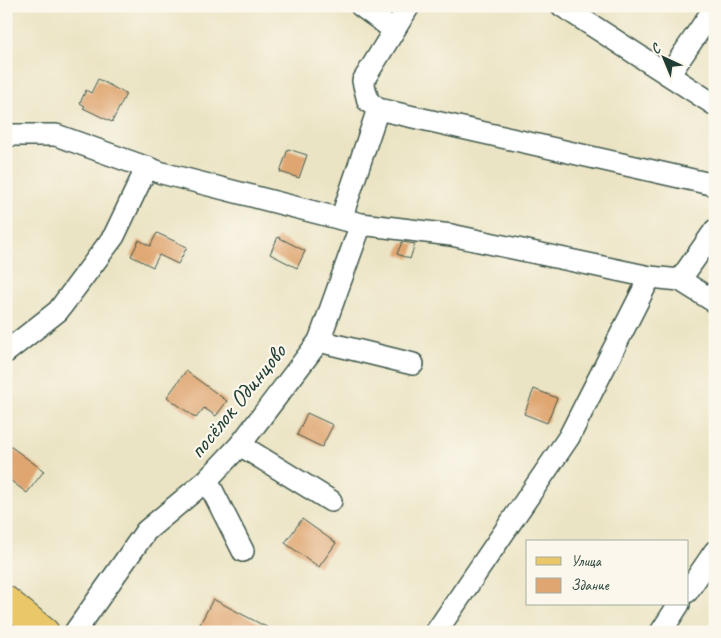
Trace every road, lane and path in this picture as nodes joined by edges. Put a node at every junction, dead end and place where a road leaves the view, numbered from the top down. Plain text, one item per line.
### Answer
1 (361, 6) edge
2 (409, 6) edge
3 (562, 6) edge
4 (715, 6) edge
5 (394, 30) junction
6 (668, 75) junction
7 (715, 105) edge
8 (378, 109) junction
9 (6, 135) edge
10 (148, 167) junction
11 (715, 185) edge
12 (351, 222) junction
13 (715, 230) edge
14 (650, 277) junction
15 (680, 280) junction
16 (715, 302) edge
17 (319, 341) junction
18 (6, 352) edge
19 (413, 364) dead end
20 (240, 445) junction
21 (207, 480) junction
22 (332, 501) dead end
23 (243, 551) dead end
24 (715, 551) edge
25 (688, 591) edge
26 (6, 600) edge
27 (679, 606) edge
28 (45, 632) edge
29 (75, 632) edge
30 (436, 632) edge
31 (661, 632) edge

1 - 5 lane
2 - 5 lane
3 - 6 lane
4 - 6 lane
5 - 8 lane
6 - 7 lane
8 - 11 lane
8 - 12 lane, посёлок Одинцово
9 - 10 lane
10 - 12 lane
10 - 18 lane
12 - 14 lane
12 - 17 lane, посёлок Одинцово
13 - 15 lane
14 - 15 lane
14 - 30 lane
15 - 16 lane
17 - 19 lane
17 - 20 lane, посёлок Одинцово
20 - 21 lane, посёлок Одинцово
20 - 22 lane
21 - 23 lane
21 - 29 lane, посёлок Одинцово
24 - 25 lane
26 - 28 main road
27 - 31 lane

